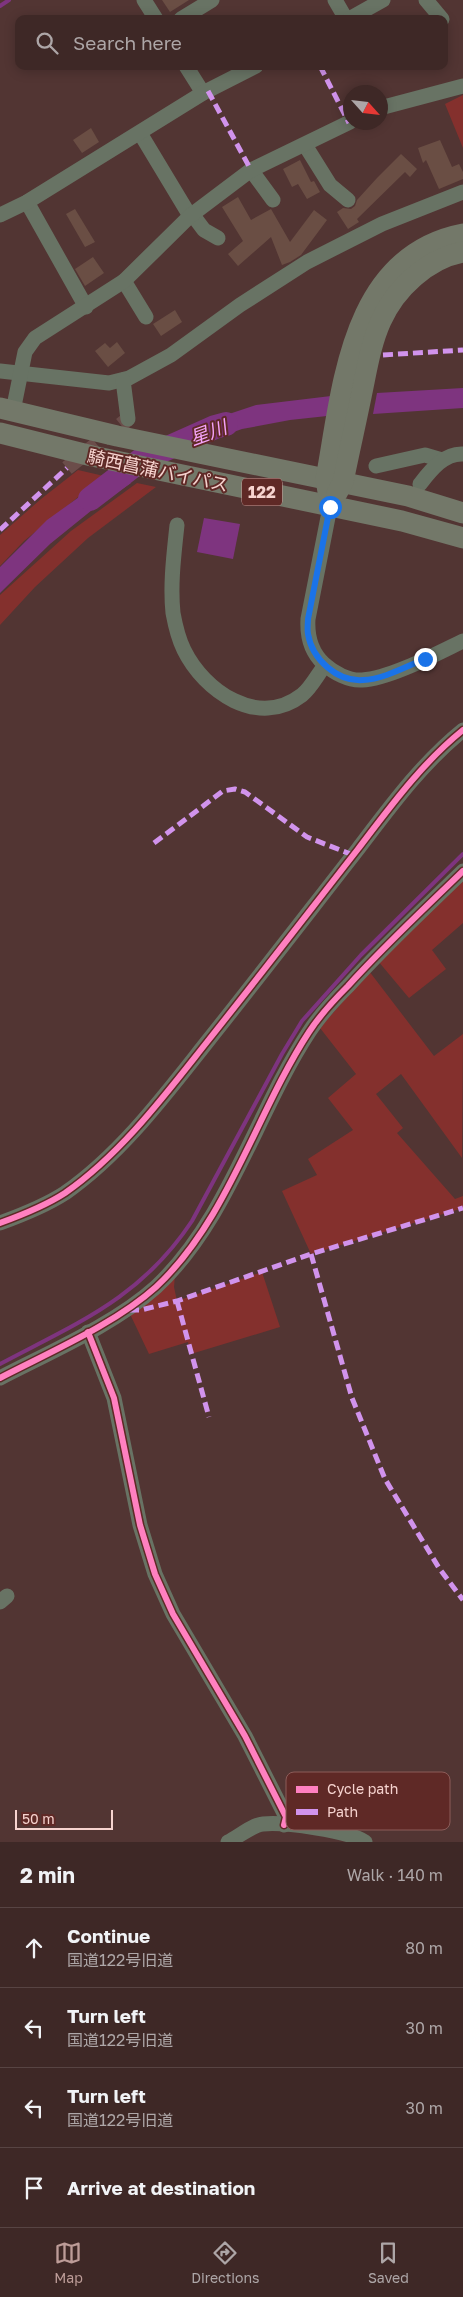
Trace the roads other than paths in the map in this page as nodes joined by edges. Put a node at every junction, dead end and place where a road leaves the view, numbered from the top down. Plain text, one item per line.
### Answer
1 (144, 0) edge
2 (212, 0) edge
3 (334, 0) edge
4 (384, 0) edge
5 (426, 0) edge
6 (153, 15) edge
7 (188, 15) edge
8 (344, 15) edge
9 (355, 15) edge
10 (439, 15) edge
11 (189, 70) edge
12 (248, 70) edge
13 (463, 86) edge
14 (203, 93) junction
15 (388, 106) edge
16 (343, 126) edge
17 (140, 133) junction
18 (305, 145) junction
19 (251, 170) junction
20 (463, 192) edge
21 (273, 200) dead end
22 (348, 200) dead end
23 (27, 202) junction
24 (0, 215) edge
25 (191, 215) junction
26 (463, 234) edge
27 (218, 238) dead end
28 (463, 252) edge
29 (124, 281) junction
30 (86, 307) junction
31 (146, 317) dead end
32 (356, 370) junction
33 (0, 371) edge
34 (20, 373) junction
35 (122, 380) junction
36 (4, 414) edge
37 (0, 433) edge
38 (110, 440) junction
39 (463, 454) edge
40 (442, 460) junction
41 (376, 466) dead end
42 (335, 481) junction
43 (420, 484) dead end
44 (330, 507) junction
45 (463, 513) edge
46 (177, 525) dead end
47 (463, 538) edge
48 (463, 642) edge
49 (325, 665) junction
50 (463, 730) edge
51 (463, 871) edge
52 (0, 1223) edge
53 (88, 1332) junction
54 (0, 1378) edge
55 (284, 1825) joint
56 (323, 1830) edge
57 (228, 1842) edge
58 (365, 1842) edge

1 - 6 street
2 - 7 street
3 - 8 street
4 - 9 street
5 - 10 street
11 - 14 street
12 - 14 street
13 - 15 street
14 - 17 street
16 - 18 street
17 - 23 street
17 - 25 street
18 - 19 street
18 - 22 street
19 - 21 street
19 - 25 street
20 - 35 street
23 - 24 street
23 - 30 street
25 - 27 street
25 - 29 street
26 - 32 highway
28 - 32 highway
29 - 30 street
29 - 31 street
30 - 34 street
32 - 42 highway
33 - 34 street
34 - 35 street
34 - 36 street
35 - 38 street
36 - 38 highway, 騎西菖蒲バイパス / 122
37 - 38 highway, 騎西菖蒲バイパス / 122
38 - 42 highway, 騎西菖蒲バイパス / 122
38 - 44 highway, 騎西菖蒲バイパス / 122
39 - 40 street
40 - 41 street
40 - 43 street
42 - 44 highway
42 - 45 highway, 騎西菖蒲バイパス / 122
44 - 47 highway, 騎西菖蒲バイパス / 122
44 - 49 street
46 - 49 street
48 - 49 street
50 - 52 street
51 - 53 street
53 - 54 street
53 - 55 street
55 - 57 street
56 - 58 street

